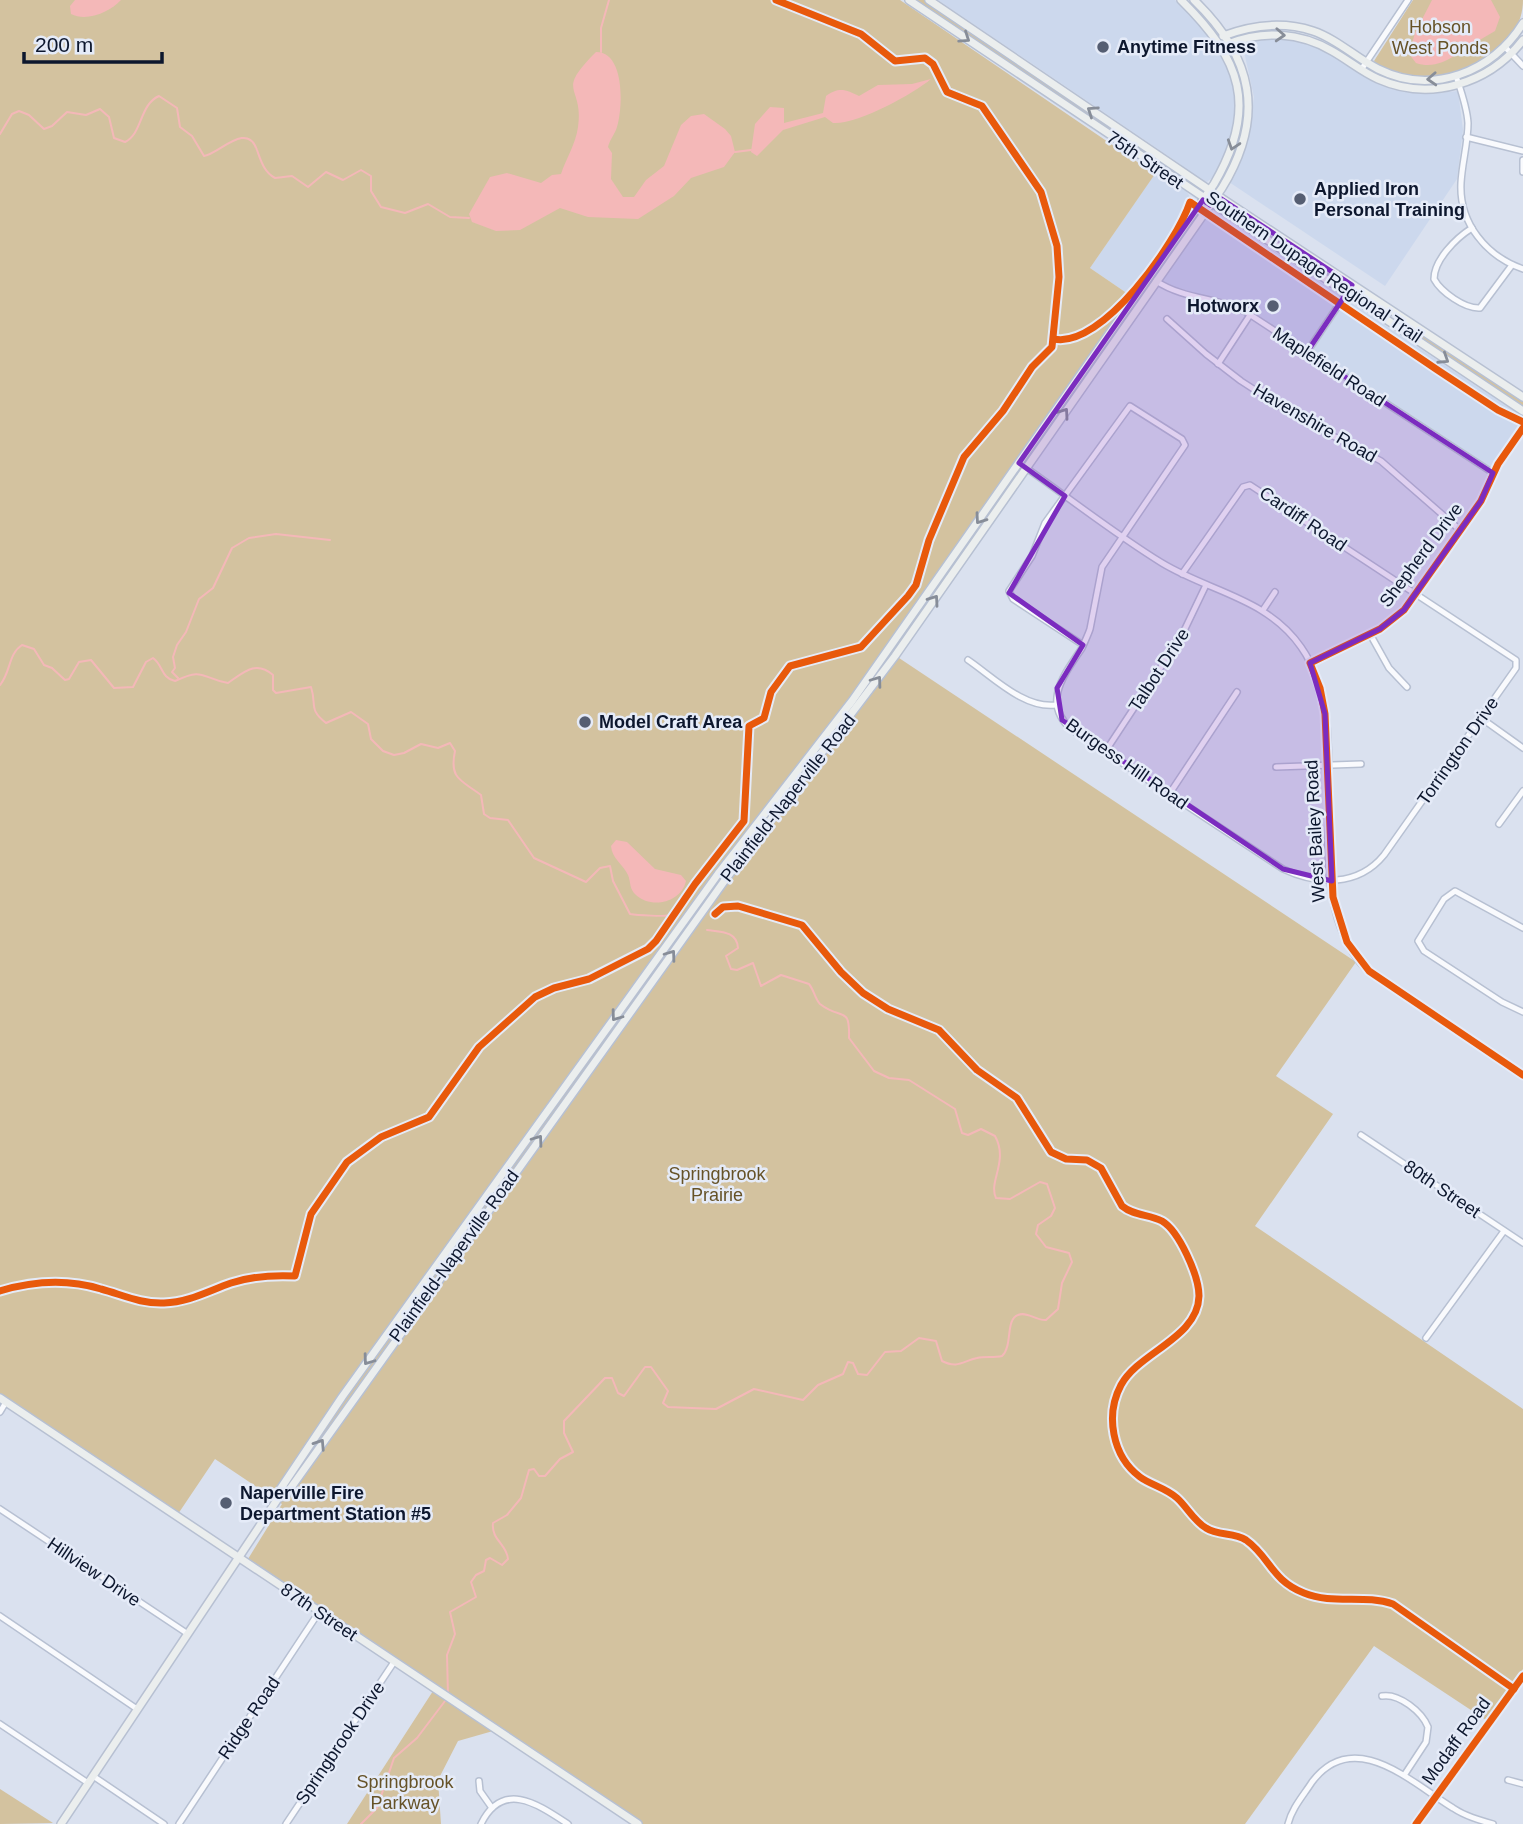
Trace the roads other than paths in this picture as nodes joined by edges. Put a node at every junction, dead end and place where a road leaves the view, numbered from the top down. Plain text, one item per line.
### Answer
1 (909, 0) edge
2 (929, 0) edge
3 (1181, 0) edge
4 (1194, 0) edge
5 (1408, 0) edge
6 (1523, 23) edge
7 (1226, 34) junction
8 (1217, 38) junction
9 (1523, 40) edge
10 (1231, 43) junction
11 (1222, 47) junction
12 (1505, 47) junction
13 (1511, 54) junction
14 (1363, 66) junction
15 (1523, 66) edge
16 (1456, 76) junction
17 (1459, 85) junction
18 (1466, 137) junction
19 (1523, 151) edge
20 (1523, 160) edge
21 (1523, 172) edge
22 (1209, 191) junction
23 (1217, 195) junction
24 (1207, 202) junction
25 (1472, 228) junction
26 (1512, 265) junction
27 (1523, 269) edge
28 (1156, 281) junction
29 (1352, 285) junction
30 (1346, 294) junction
31 (1250, 314) junction
32 (1167, 318) dead end
33 (1307, 352) junction
34 (1217, 364) junction
35 (1523, 397) edge
36 (1523, 411) edge
37 (1523, 428) edge
38 (1023, 465) junction
39 (1493, 473) junction
40 (1065, 495) junction
41 (1460, 530) junction
42 (1123, 536) junction
43 (1182, 574) junction
44 (1206, 585) junction
45 (1275, 592) dead end
46 (1416, 594) junction
47 (1263, 610) junction
48 (1370, 634) junction
49 (1083, 645) junction
50 (968, 660) dead end
51 (1310, 663) junction
52 (1407, 687) dead end
53 (1237, 692) dead end
54 (1056, 705) junction
55 (1481, 718) junction
56 (1523, 748) edge
57 (1105, 752) junction
58 (1361, 764) dead end
59 (1327, 766) junction
60 (1276, 767) dead end
61 (1523, 791) edge
62 (1170, 793) junction
63 (1499, 824) dead end
64 (1332, 881) junction
65 (1523, 928) edge
66 (1523, 1012) edge
67 (1523, 1074) edge
68 (1361, 1135) dead end
69 (1504, 1231) junction
70 (1523, 1243) edge
71 (1426, 1338) dead end
72 (3, 1400) edge
73 (0, 1412) edge
74 (0, 1509) edge
75 (239, 1558) junction
76 (319, 1612) junction
77 (0, 1616) edge
78 (188, 1634) junction
79 (394, 1662) junction
80 (1523, 1676) edge
81 (1382, 1696) dead end
82 (137, 1709) junction
83 (0, 1724) edge
84 (1405, 1774) junction
85 (91, 1779) junction
86 (1508, 1780) dead end
87 (479, 1781) dead end
88 (1523, 1784) edge
89 (1436, 1796) junction
90 (492, 1808) junction
91 (61, 1824) edge
92 (164, 1824) edge
93 (179, 1824) edge
94 (286, 1824) edge
95 (481, 1824) edge
96 (568, 1824) edge
97 (638, 1824) edge
98 (1288, 1824) edge
99 (1416, 1824) edge
100 (1493, 1824) edge

1 -> 24 main road, 75th Street
22 -> 2 main road, 75th Street
3 - 8 main road, Plainfield-Naperville Road
4 - 7 main road, Plainfield-Naperville Road
5 - 14 street
6 - 12 main road
7 - 8 main road
7 - 10 main road, Plainfield-Naperville Road
7 - 14 main road
8 - 11 main road, Plainfield-Naperville Road
9 - 13 main road
10 - 11 main road
10 -> 14 main road
10 - 23 main road, Plainfield-Naperville Road
11 -> 22 main road, Plainfield-Naperville Road
12 - 13 street
12 - 16 main road
13 - 15 street
13 - 17 main road
16 -> 14 main road
14 - 17 main road
16 - 17 street
17 - 18 street
18 - 19 street
18 - 25 street
20 - 21 street
22 - 23 main road, 75th Street
22 - 24 main road, Plainfield-Naperville Road
23 - 24 main road, Plainfield-Naperville Road
23 - 29 main road, 75th Street
24 - 28 main road, Plainfield-Naperville Road
24 - 30 main road, 75th Street
24 - 38 main road, Plainfield-Naperville Road
25 - 26 street
25 - 26 street
26 - 27 street
28 - 31 street, Maplefield Road
38 -> 28 main road, Plainfield-Naperville Road
29 - 30 street
29 - 35 main road, 75th Street
30 - 33 street
30 -> 36 main road, 75th Street
31 - 33 street, Maplefield Road
31 - 34 street
32 - 34 street, Havenshire Road
33 - 39 street, Maplefield Road
34 - 41 street, Havenshire Road
37 - 39 street, Shepherd Drive
38 - 40 street, West Bailey Road
38 - 75 main road, Plainfield-Naperville Road
39 - 41 street, Shepherd Drive
40 - 42 street, West Bailey Road
40 - 42 street, Burgess Hill Road
40 - 49 street
41 - 46 street, Shepherd Drive
42 - 43 street, West Bailey Road
42 - 49 street, Burgess Hill Road
43 - 44 street, West Bailey Road
43 - 46 street, Cardiff Road
44 - 47 street, West Bailey Road
44 - 57 street, Talbot Drive
45 - 47 street
46 - 48 street, Shepherd Drive
46 - 55 street, Torrington Drive
47 - 51 street, West Bailey Road
48 - 51 street, Shepherd Drive
48 - 52 street
49 - 54 street, Burgess Hill Road
50 - 54 street
51 - 59 street, West Bailey Road
53 - 62 street
54 - 57 street, Burgess Hill Road
55 - 56 street
55 - 64 street, Torrington Drive
57 - 62 street, Burgess Hill Road
58 - 59 street
59 - 60 street
59 - 64 street, West Bailey Road
61 - 63 street
62 - 64 street, Burgess Hill Road
64 - 67 street, West Bailey Road
65 - 66 street
68 - 69 street, 80th Street
69 - 70 street, 80th Street
69 - 71 street
72 - 73 street
72 - 75 main road, 87th Street
74 - 78 street, Hillview Drive
75 - 76 main road, 87th Street
75 - 78 main road, Plainfield-Naperville Road
76 - 79 main road, 87th Street
76 - 93 street, Ridge Road
77 - 82 street
78 - 82 main road, Plainfield-Naperville Road
79 - 94 street, Springbrook Drive
79 - 97 main road, 87th Street
80 - 89 main road, Modaff Road
81 - 84 street
82 - 85 main road, Plainfield-Naperville Road
83 - 85 street
84 - 89 street
84 - 98 street
85 - 91 main road, Plainfield-Naperville Road
85 - 92 street
86 - 88 street
87 - 90 street
89 - 99 main road, Modaff Road
89 - 100 street
90 - 95 street
90 - 96 street

